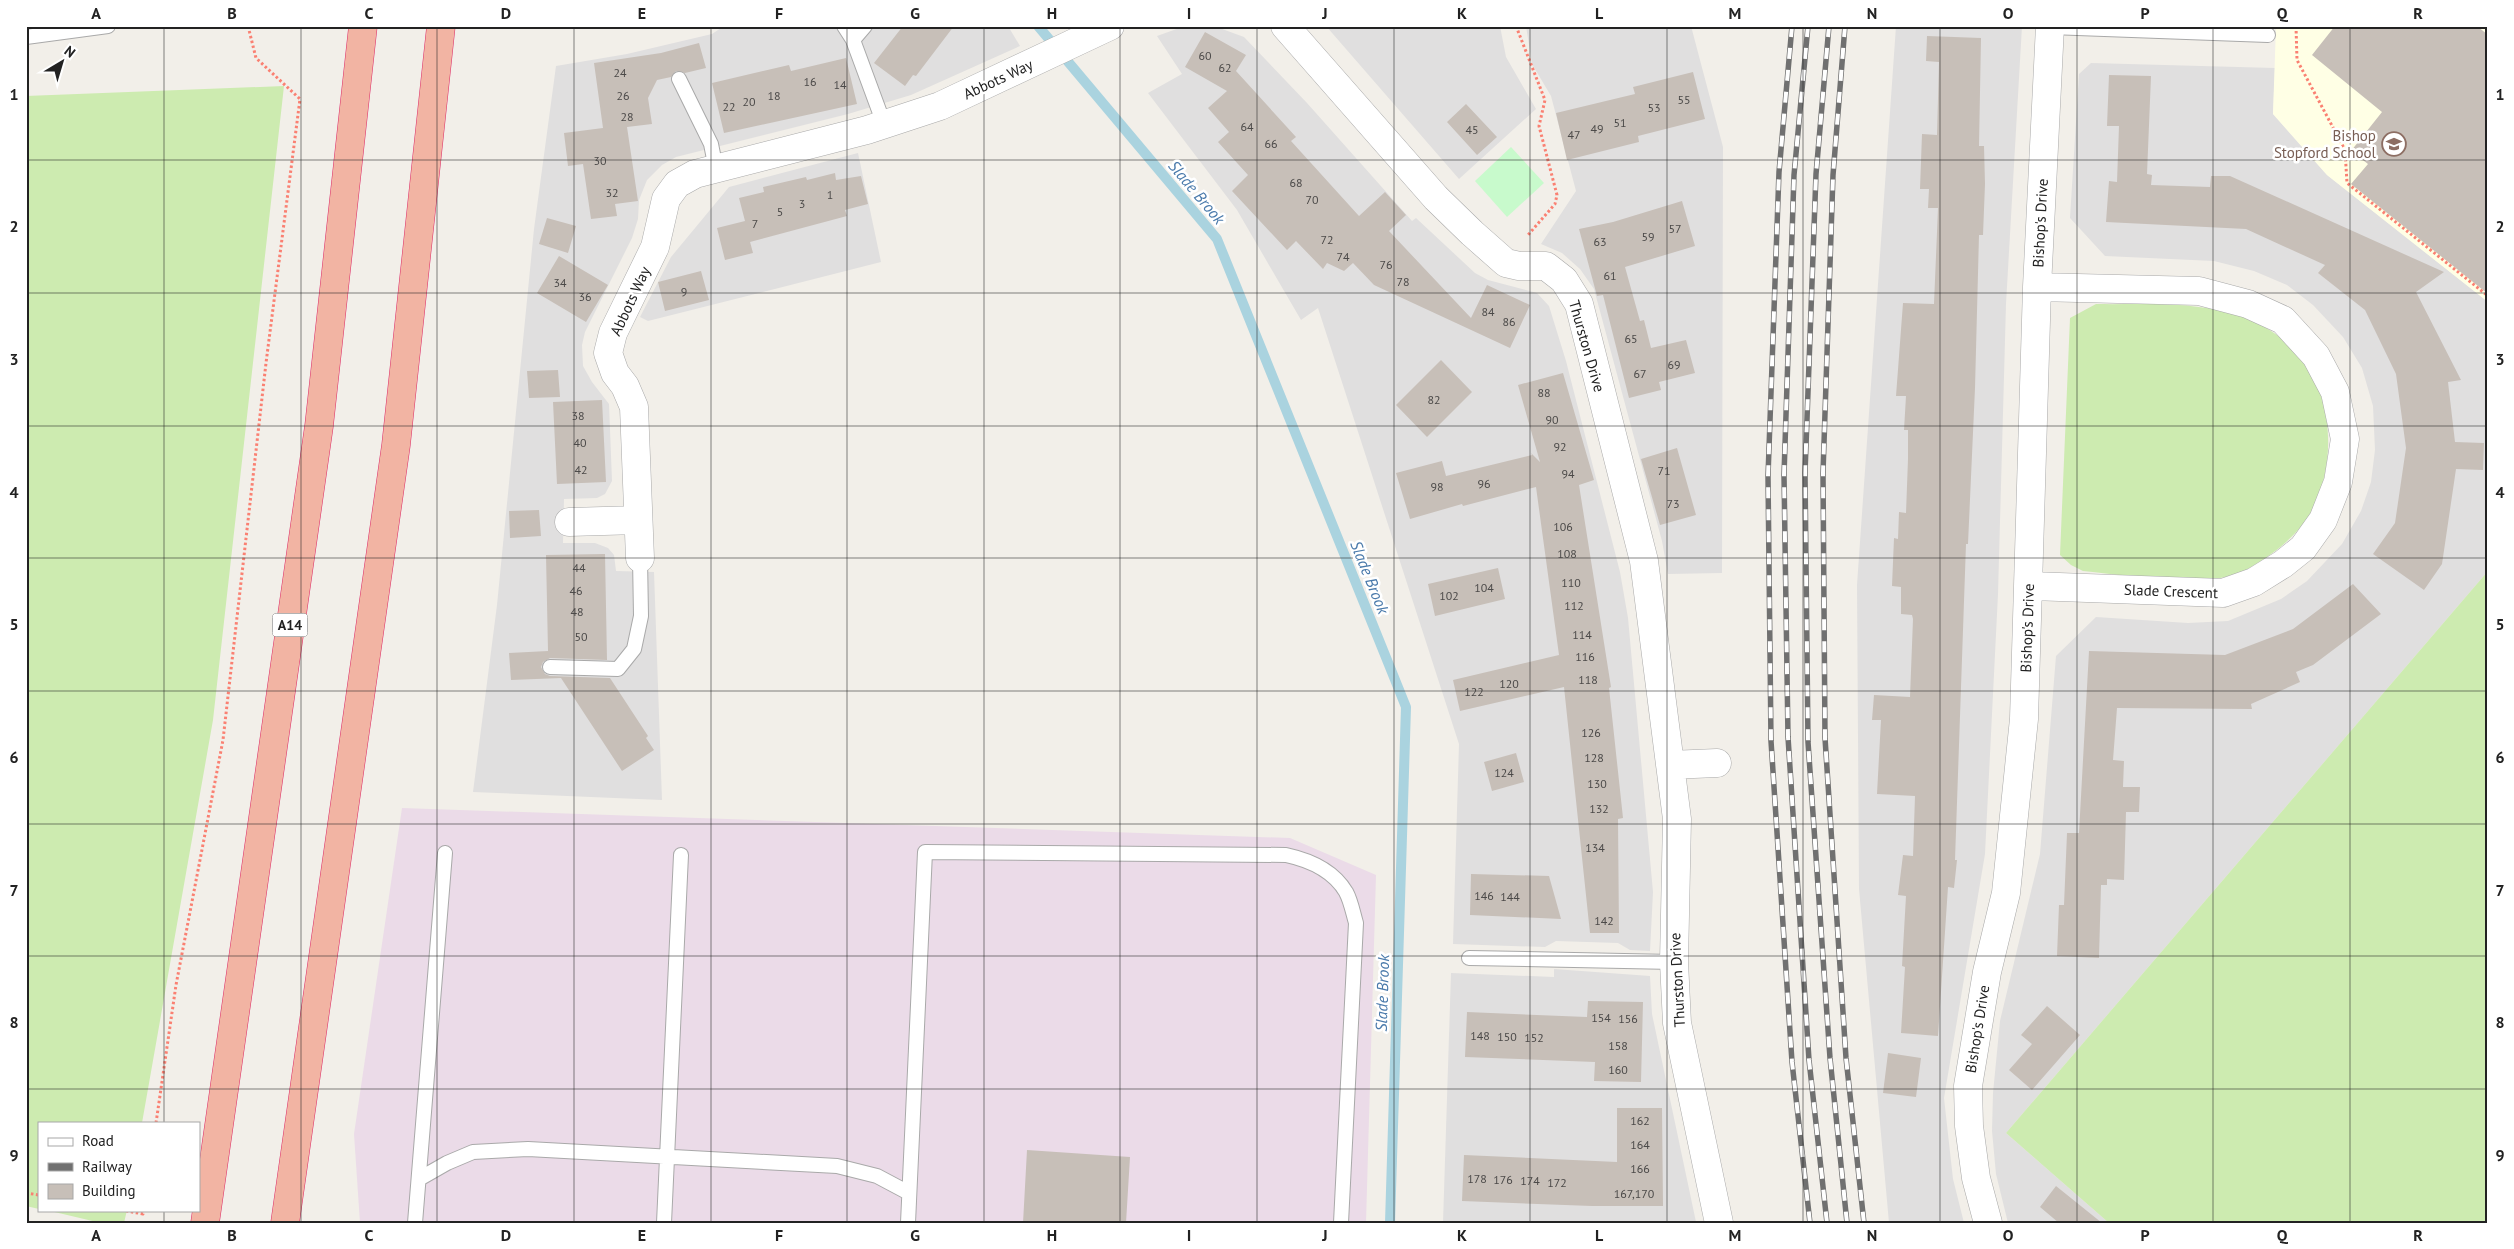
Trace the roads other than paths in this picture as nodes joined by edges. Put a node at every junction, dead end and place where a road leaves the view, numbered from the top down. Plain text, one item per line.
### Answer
1 (108, 26) edge
2 (363, 26) edge
3 (441, 26) edge
4 (844, 26) edge
5 (865, 26) edge
6 (1110, 26) edge
7 (1285, 26) edge
8 (2050, 26) edge
9 (2268, 34) dead end
10 (26, 37) edge
11 (853, 40) junction
12 (679, 79) dead end
13 (884, 124) junction
14 (716, 169) junction
15 (2037, 287) junction
16 (638, 520) junction
17 (569, 522) dead end
18 (640, 558) joint
19 (2029, 586) junction
20 (550, 667) dead end
21 (1716, 763) dead end
22 (1670, 764) junction
23 (445, 853) dead end
24 (682, 855) dead end
25 (1469, 958) dead end
26 (1674, 962) junction
27 (666, 1157) junction
28 (419, 1179) junction
29 (909, 1193) junction
30 (205, 1223) edge
31 (285, 1223) edge
32 (415, 1223) edge
33 (664, 1223) edge
34 (908, 1223) edge
35 (1341, 1223) edge
36 (1719, 1223) edge
37 (1988, 1223) edge

1 - 10 lane
2 - 30 highway, A14
3 - 31 highway
4 - 11 lane
5 - 11 lane
6 - 13 street, Abbots Way
7 - 22 street, Thurston Drive
8 - 9 lane
8 - 15 street, Bishop's Drive
11 - 13 lane
12 - 14 lane
13 - 14 street, Abbots Way
14 - 16 street, Abbots Way
15 - 19 street, Bishop's Drive
15 - 19 street, Slade Crescent
16 - 17 street
16 - 18 street, Abbots Way
18 - 20 lane, Abbots Way
19 - 37 street, Bishop's Drive
21 - 22 street
22 - 26 street, Thurston Drive
23 - 28 lane
24 - 27 lane
25 - 26 lane
26 - 36 street, Thurston Drive
27 - 28 lane
27 - 29 lane
27 - 33 lane
28 - 32 lane
29 - 34 lane
29 - 35 lane

